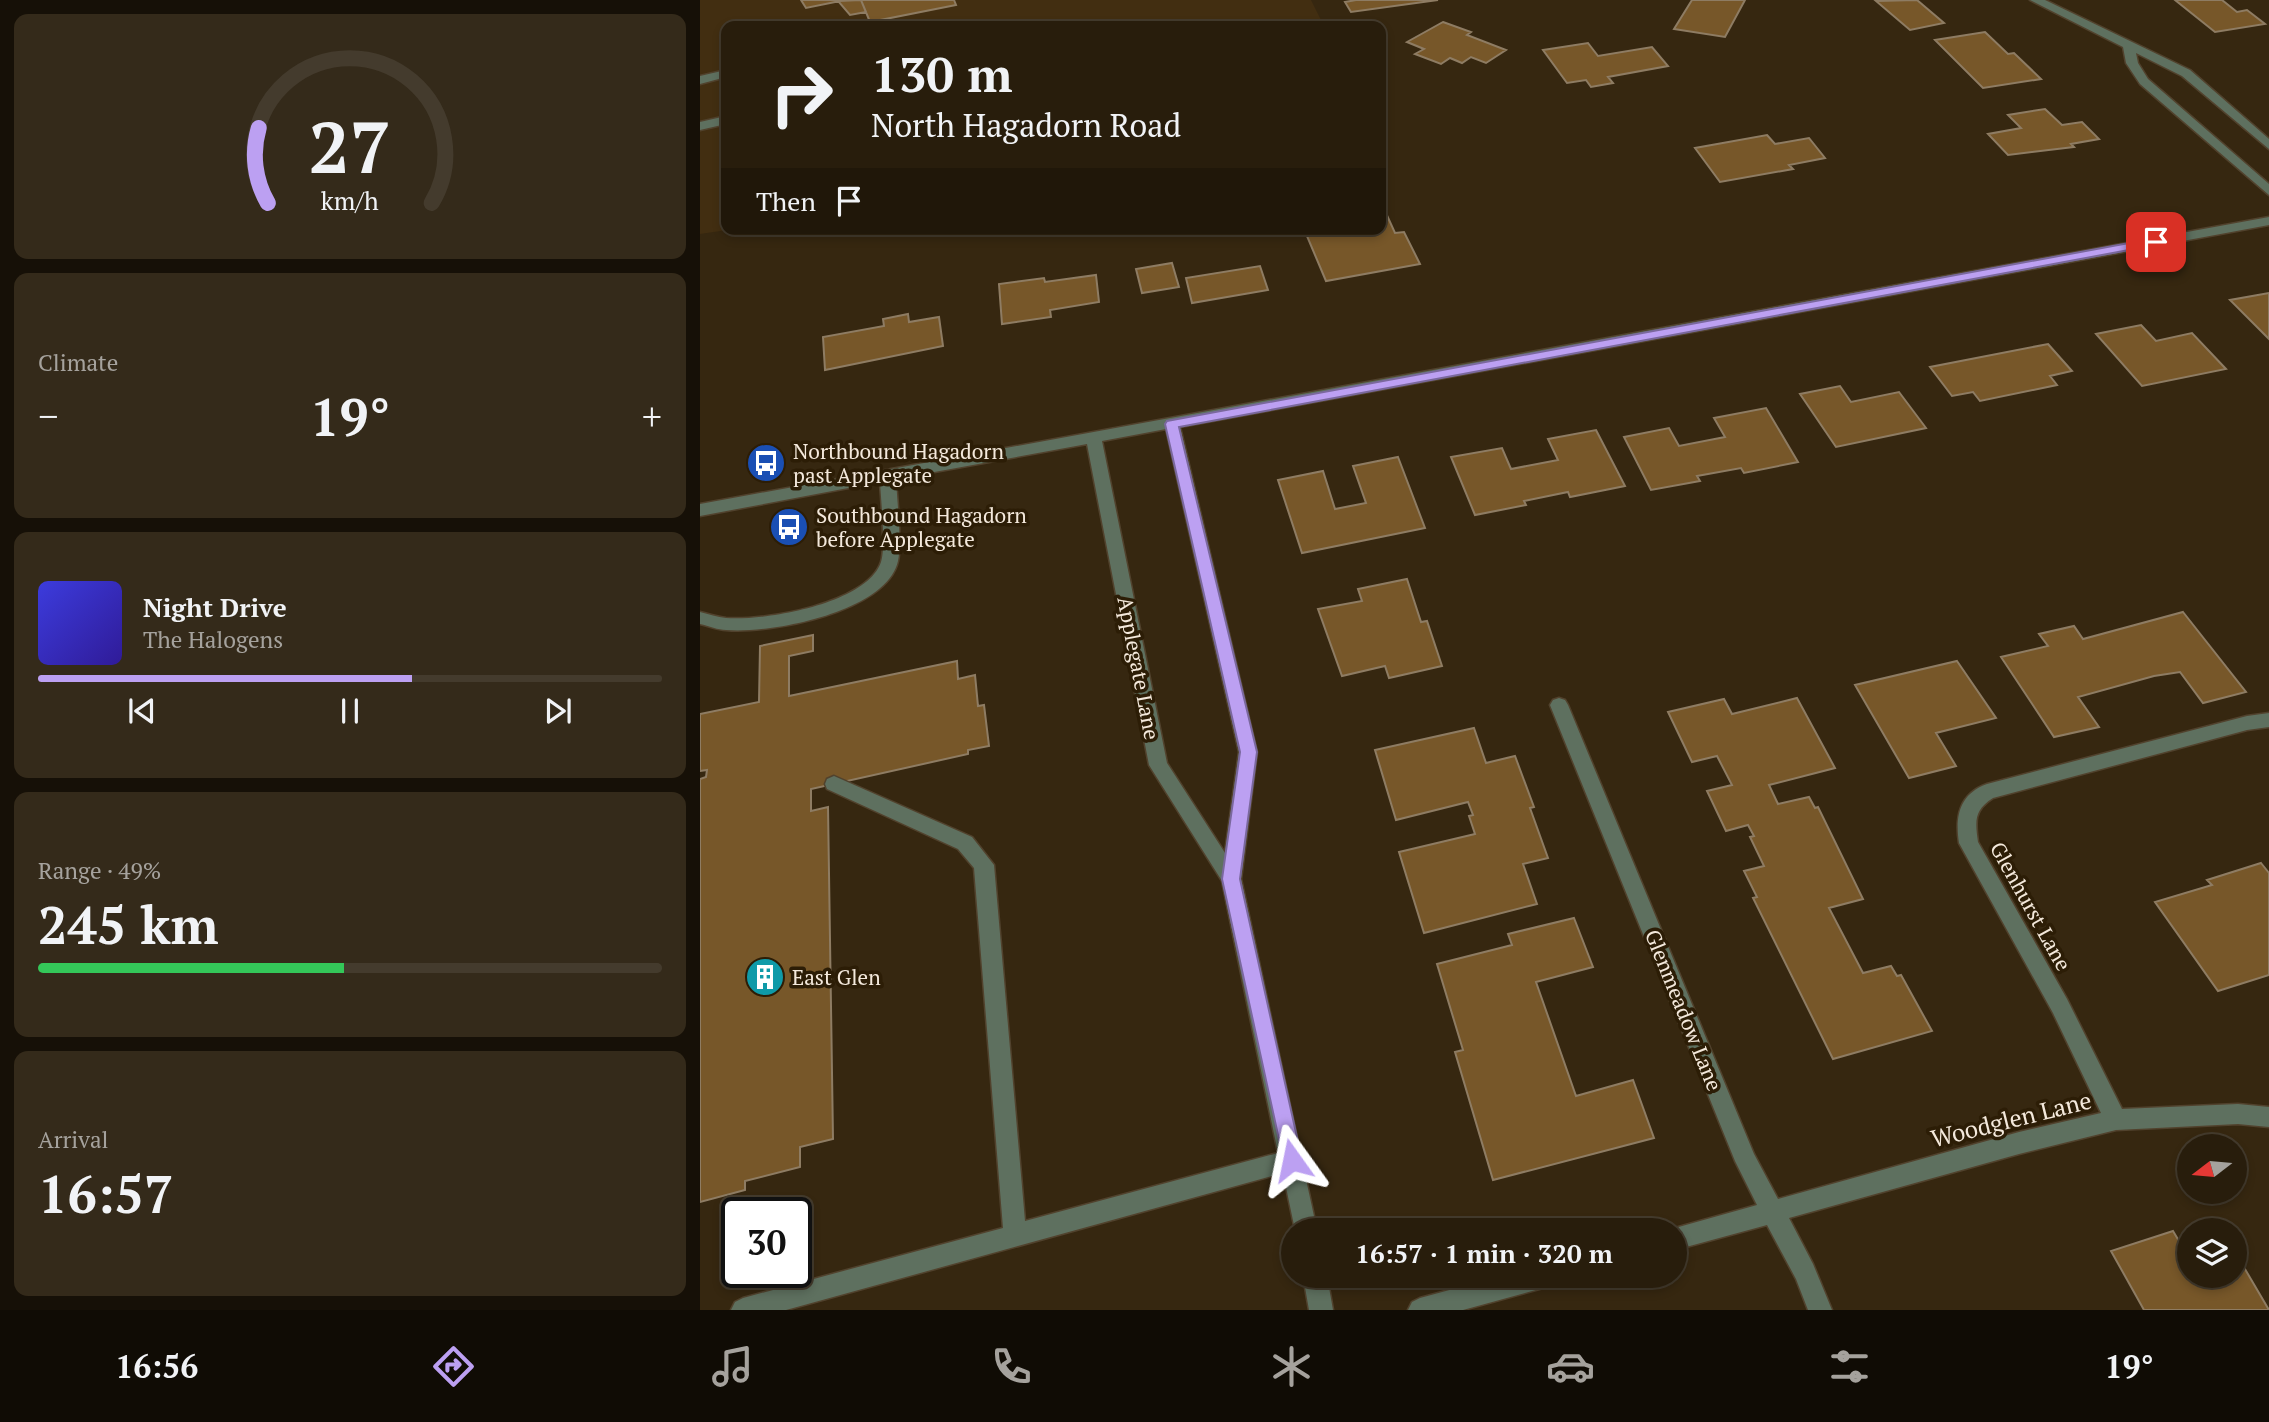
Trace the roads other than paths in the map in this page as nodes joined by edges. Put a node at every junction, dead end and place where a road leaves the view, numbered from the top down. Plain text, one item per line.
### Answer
1 (2036, 0) edge
2 (2129, 47) junction
3 (721, 75) edge
4 (700, 80) edge
5 (721, 121) edge
6 (700, 126) edge
7 (2269, 145) edge
8 (2269, 191) edge
9 (2269, 221) edge
10 (1172, 424) junction
11 (1094, 438) junction
12 (888, 476) junction
13 (700, 510) edge
14 (700, 618) edge
15 (1559, 705) dead end
16 (2269, 720) edge
17 (834, 784) dead end
18 (1231, 879) junction
19 (2269, 1117) edge
20 (2116, 1120) junction
21 (1292, 1160) junction
22 (1772, 1212) junction
23 (1304, 1218) edge
24 (1015, 1235) junction
25 (1687, 1236) edge
26 (1317, 1288) edge
27 (1500, 1288) edge
28 (743, 1310) edge
29 (1321, 1310) edge
30 (1420, 1310) edge
31 (1821, 1310) edge

1 - 2 street
2 - 7 street
2 - 8 street
3 - 4 street
5 - 6 street
9 - 10 street
10 - 11 street
10 - 18 street, Applegate Lane
11 - 12 street
11 - 18 street, Applegate Lane
12 - 13 street
12 - 14 street
15 - 22 street, Glenmeadow Lane
16 - 20 street, Glenhurst Lane
17 - 24 street
18 - 21 street, Applegate Lane
19 - 20 street, Woodglen Lane
20 - 22 street, Woodglen Lane
21 - 23 street, Applegate Lane
21 - 24 street
22 - 25 street, Woodglen Lane
22 - 31 street, Glenmeadow Lane
24 - 28 street
26 - 29 street
27 - 30 street

